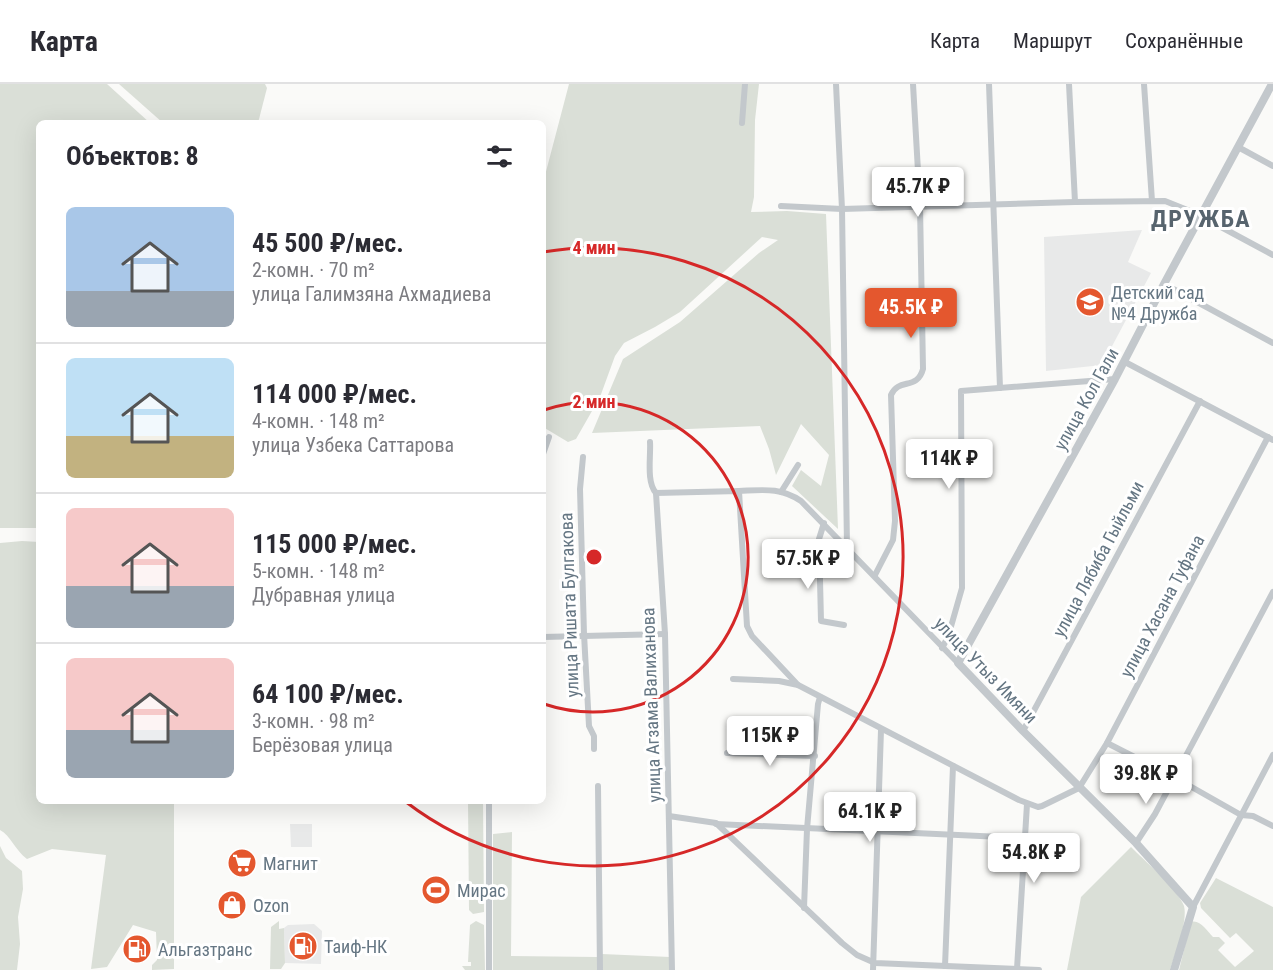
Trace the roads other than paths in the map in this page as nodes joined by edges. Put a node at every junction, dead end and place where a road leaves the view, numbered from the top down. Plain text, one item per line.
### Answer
1 (745, 84) edge
2 (836, 84) edge
3 (913, 84) edge
4 (989, 84) edge
5 (1069, 84) edge
6 (1144, 84) edge
7 (1271, 88) edge
8 (742, 123) dead end
9 (1238, 147) junction
10 (1273, 166) edge
11 (1152, 201) junction
12 (1075, 202) junction
13 (993, 204) junction
14 (781, 206) dead end
15 (920, 206) junction
16 (843, 209) junction
17 (1200, 216) junction
18 (1273, 255) edge
19 (1164, 284) junction
20 (1273, 343) edge
21 (1125, 362) junction
22 (1115, 379) junction
23 (1000, 388) junction
24 (1200, 401) junction
25 (549, 437) dead end
26 (1271, 438) edge
27 (650, 442) dead end
28 (546, 445) edge
29 (583, 457) dead end
30 (798, 465) dead end
31 (739, 491) junction
32 (781, 492) junction
33 (656, 493) junction
34 (824, 523) junction
35 (847, 547) junction
36 (875, 575) junction
37 (1273, 592) edge
38 (844, 625) dead end
39 (584, 634) junction
40 (665, 634) junction
41 (546, 637) edge
42 (942, 648) junction
43 (958, 663) junction
44 (733, 679) dead end
45 (798, 685) junction
46 (820, 697) junction
47 (881, 730) junction
48 (1023, 731) junction
49 (1107, 743) junction
50 (594, 749) dead end
51 (727, 753) dead end
52 (815, 756) junction
53 (1273, 756) edge
54 (953, 766) junction
55 (1174, 777) junction
56 (598, 786) dead end
57 (1079, 788) junction
58 (489, 804) edge
59 (1027, 804) junction
60 (1241, 815) junction
61 (669, 816) junction
62 (716, 824) junction
63 (1273, 826) edge
64 (807, 829) junction
65 (878, 831) junction
66 (950, 834) junction
67 (1025, 838) junction
68 (1136, 843) junction
69 (1193, 907) junction
70 (804, 908) junction
71 (875, 963) junction
72 (945, 963) junction
73 (1017, 966) edge
74 (489, 970) edge
75 (600, 970) edge
76 (672, 970) edge
77 (873, 970) edge
78 (1039, 970) edge
79 (1174, 970) edge

1 - 8 street
2 - 16 street
3 - 15 street
4 - 13 street
5 - 12 street
6 - 11 street
7 - 9 street, улица Кол Гали
9 - 10 street
9 - 17 street, улица Кол Гали
11 - 12 street
11 - 17 street
12 - 13 street
13 - 15 street
13 - 23 street
14 - 16 street
15 - 16 street
15 - 36 street
16 - 35 street
17 - 18 street
17 - 19 street, улица Кол Гали
19 - 20 street
19 - 21 street, улица Кол Гали
21 - 22 street, улица Кол Гали
21 - 24 street
22 - 23 street
22 - 43 street, улица Кол Гали
23 - 42 street
24 - 26 street
24 - 48 street, улица Лябиба Гыйльми
25 - 28 street
26 - 49 street, улица Хасана Туфана
27 - 33 street, улица Агзама Валиханова
29 - 39 street, улица Ришата Булгакова
30 - 32 street
31 - 32 street, улица Утыз Имяни
31 - 33 street, улица Утыз Имяни
31 - 45 street
32 - 34 street, улица Утыз Имяни
33 - 40 street, улица Агзама Валиханова
34 - 35 street, улица Утыз Имяни
34 - 38 street
35 - 36 street, улица Утыз Имяни
36 - 42 street, улица Утыз Имяни
37 - 55 street
39 - 40 street
39 - 41 street
39 - 50 street, улица Ришата Булгакова
40 - 61 street, улица Агзама Валиханова
42 - 43 street, улица Утыз Имяни
43 - 48 street, улица Утыз Имяни
44 - 45 street
45 - 46 street
46 - 47 street
46 - 52 street
47 - 54 street
47 - 65 street
48 - 57 street, улица Утыз Имяни
49 - 55 street
49 - 57 street, улица Хасана Туфана
51 - 52 street
52 - 64 street
53 - 60 street
54 - 59 street
54 - 66 street
55 - 60 street
55 - 68 street
56 - 75 street
57 - 59 street
57 - 68 street, улица Утыз Имяни
58 - 74 street
59 - 67 street
60 - 63 street
60 - 69 street
61 - 62 street
61 - 76 street, улица Агзама Валиханова
62 - 64 street
62 - 70 street
64 - 65 street
64 - 70 street
65 - 66 street
65 - 71 street
66 - 67 street
66 - 72 street
67 - 73 street
68 - 69 street, улица Утыз Имяни
69 - 79 street
70 - 71 street
71 - 72 street
71 - 77 street
72 - 73 street
73 - 78 street

